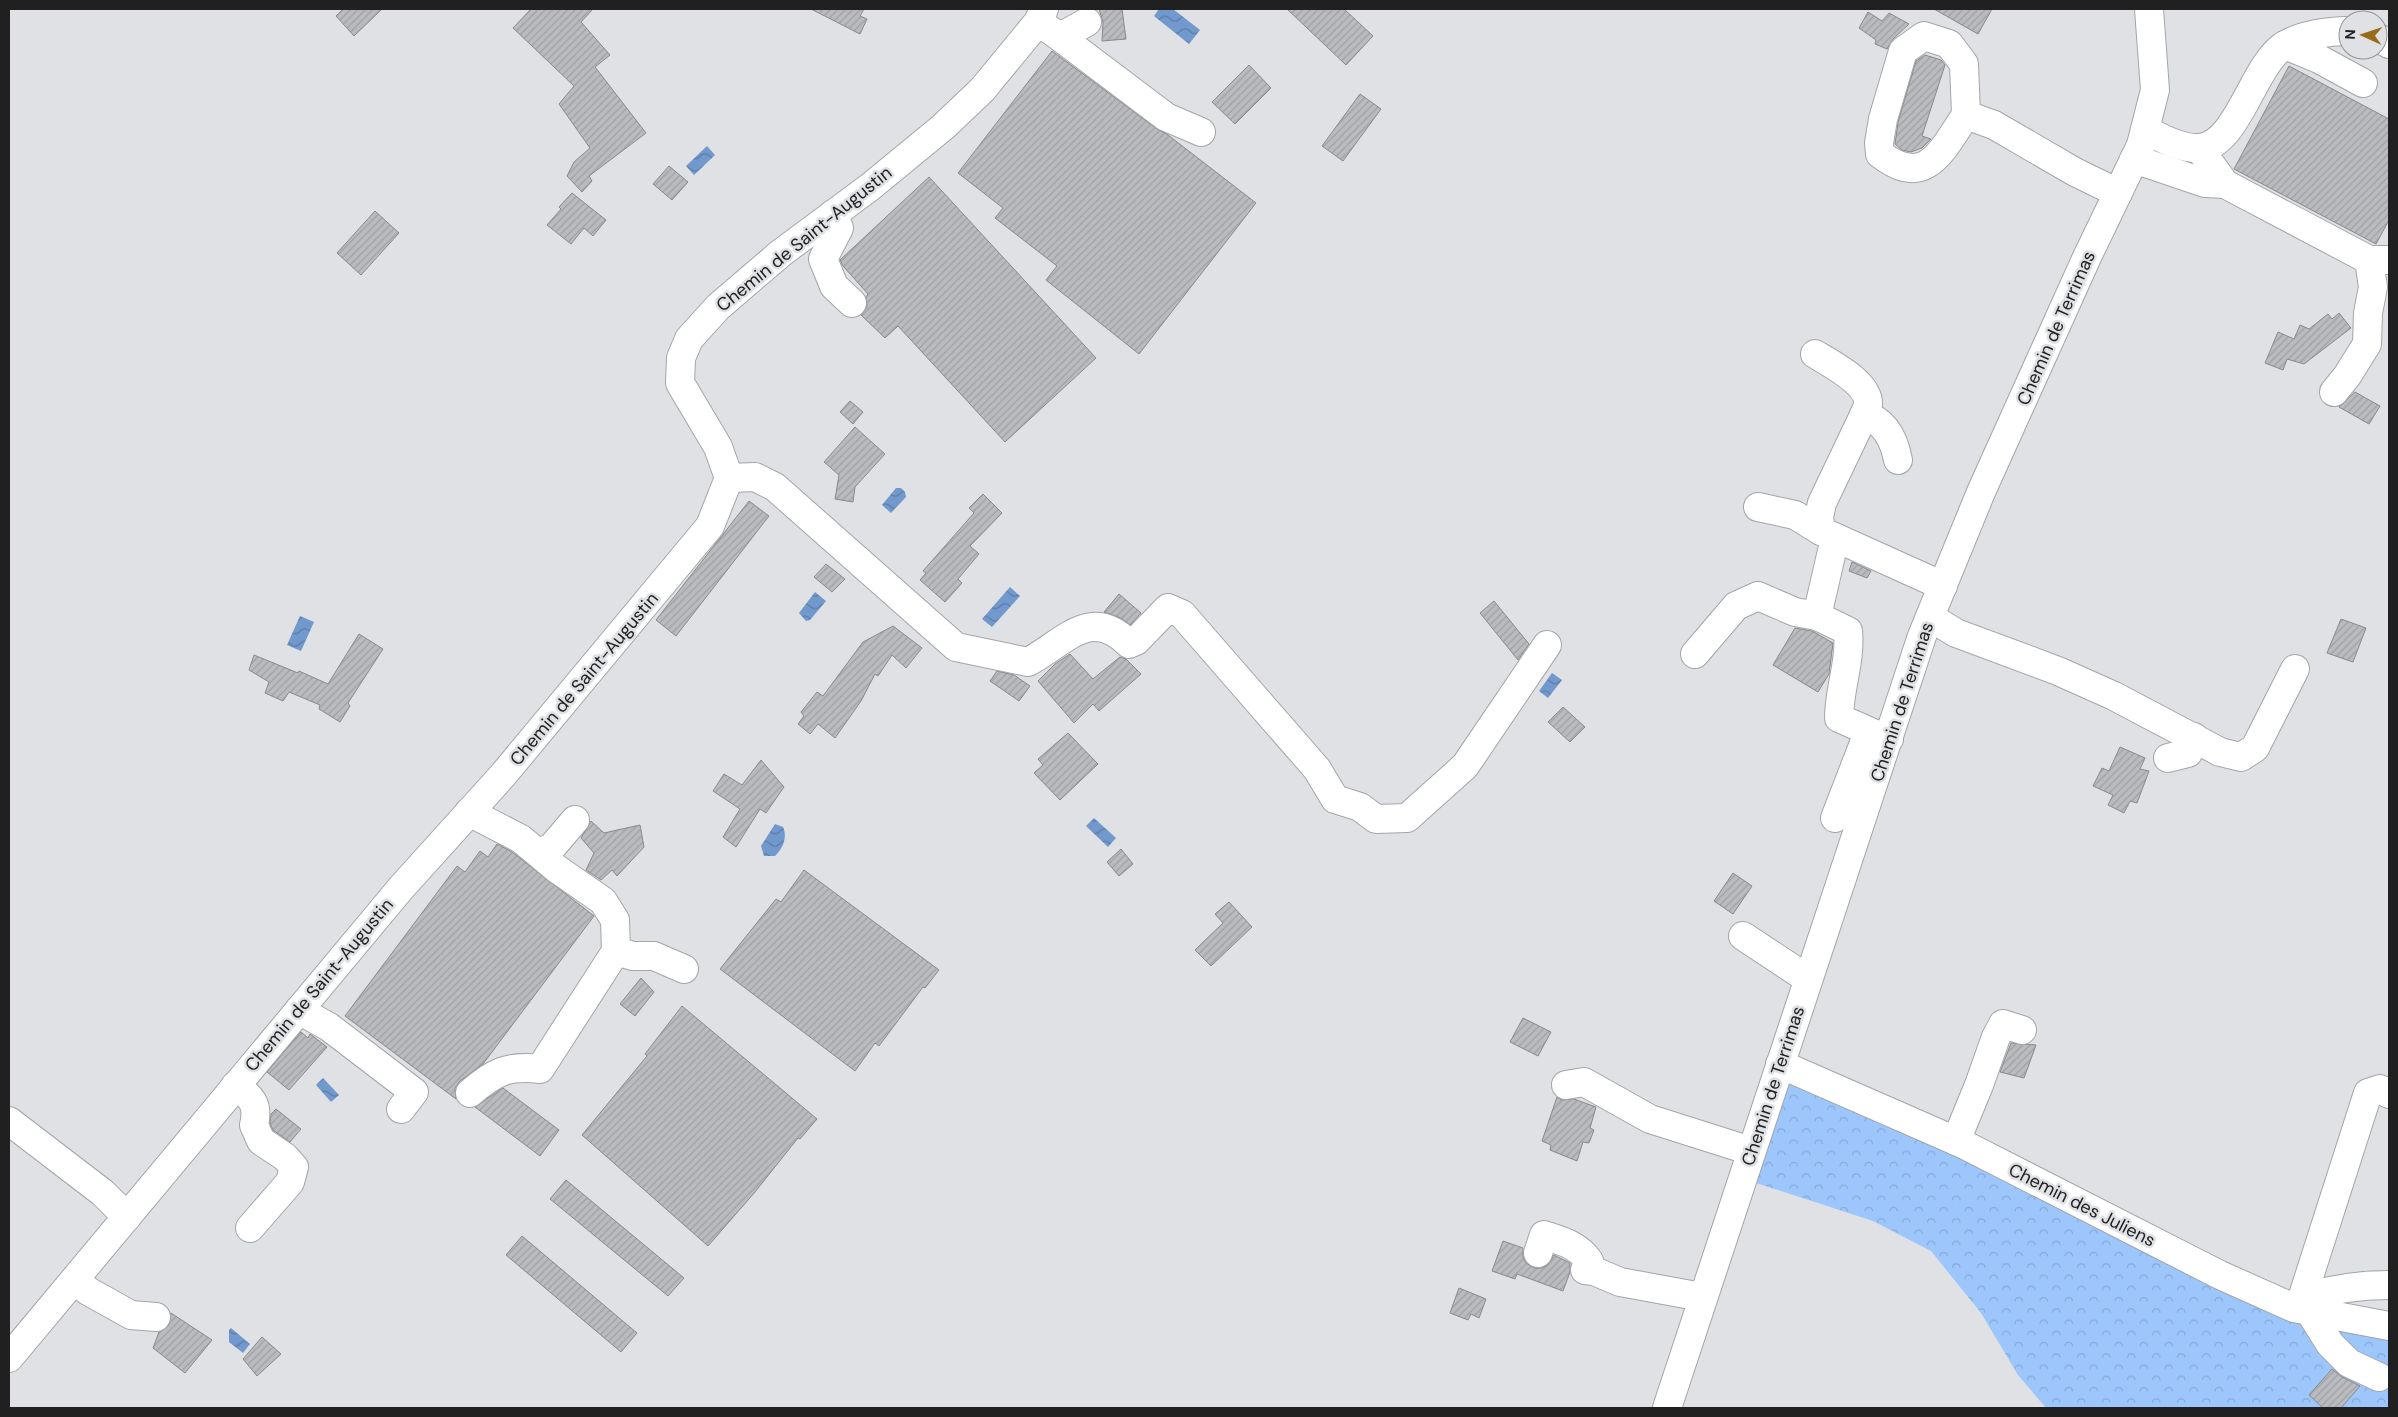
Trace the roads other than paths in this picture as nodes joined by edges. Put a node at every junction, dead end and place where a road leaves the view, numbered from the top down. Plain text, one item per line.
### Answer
1 (2149, 9) edge
2 (1087, 22) dead end
3 (1047, 23) edge
4 (2338, 32) edge
5 (2284, 45) junction
6 (2363, 83) dead end
7 (1966, 114) junction
8 (2144, 130) junction
9 (1202, 132) dead end
10 (2199, 148) junction
11 (2134, 159) junction
12 (2225, 184) junction
13 (2118, 192) junction
14 (833, 214) junction
15 (2379, 260) edge
16 (852, 303) dead end
17 (1815, 354) dead end
18 (2334, 392) dead end
19 (1864, 415) junction
20 (1898, 460) dead end
21 (729, 478) junction
22 (1758, 506) dead end
23 (1828, 534) junction
24 (1943, 586) junction
25 (1817, 616) junction
26 (1930, 617) junction
27 (1547, 645) dead end
28 (1695, 654) dead end
29 (2295, 669) dead end
30 (1882, 737) junction
31 (2194, 737) junction
32 (2168, 758) dead end
33 (469, 812) junction
34 (1835, 818) dead end
35 (575, 820) dead end
36 (539, 854) junction
37 (1743, 936) dead end
38 (616, 951) junction
39 (684, 969) dead end
40 (1808, 979) junction
41 (299, 1010) junction
42 (2022, 1030) dead end
43 (1780, 1064) junction
44 (1566, 1085) dead end
45 (234, 1086) junction
46 (470, 1093) dead end
47 (2389, 1094) edge
48 (401, 1109) dead end
49 (9, 1121) edge
50 (1956, 1141) junction
51 (1751, 1151) junction
52 (127, 1217) junction
53 (250, 1228) dead end
54 (1538, 1253) dead end
55 (75, 1280) junction
56 (2389, 1285) edge
57 (1702, 1297) junction
58 (2304, 1306) junction
59 (156, 1317) dead end
60 (2389, 1326) edge
61 (9, 1358) edge
62 (2379, 1377) dead end
63 (1666, 1408) edge

1 - 8 street, Chemin de Terrimas
2 - 3 street
3 - 9 street
3 - 14 street, Chemin de Saint-Augustin
4 - 5 street
5 - 6 street
5 - 10 street
7 - 7 street
7 - 13 street
8 - 10 street
8 - 11 street, Chemin de Terrimas
10 - 12 street
11 - 12 street
11 - 13 street, Chemin de Terrimas
12 - 15 street
13 - 24 street, Chemin de Terrimas
14 - 16 street
14 - 21 street, Chemin de Saint-Augustin
15 - 18 street
17 - 19 street
19 - 20 street
19 - 23 street
21 - 27 street
21 - 33 street, Chemin de Saint-Augustin
22 - 23 street
23 - 24 street
23 - 25 street
24 - 26 street, Chemin de Terrimas
25 - 28 street
25 - 30 street
26 - 30 street, Chemin de Terrimas
26 - 31 street
29 - 31 street
30 - 34 street
30 - 40 street, Chemin de Terrimas
31 - 32 street
33 - 36 street
33 - 41 street, Chemin de Saint-Augustin
35 - 36 street
36 - 38 street
37 - 40 street
38 - 39 street
38 - 46 street
40 - 43 street, Chemin de Terrimas
41 - 45 street, Chemin de Saint-Augustin
41 - 48 street
42 - 50 street
43 - 50 street, Chemin des Juliens
43 - 51 street, Chemin de Terrimas
44 - 51 street
45 - 52 street, Chemin de Saint-Augustin
45 - 53 street
47 - 58 street
49 - 52 street
50 - 58 street, Chemin des Juliens
51 - 57 street, Chemin de Terrimas
52 - 55 street, Chemin de Saint-Augustin
54 - 57 street
55 - 59 street
55 - 61 street, Chemin de Saint-Augustin
56 - 58 street
57 - 63 street, Chemin de Terrimas
58 - 60 street, Chemin des Juliens
58 - 62 street

